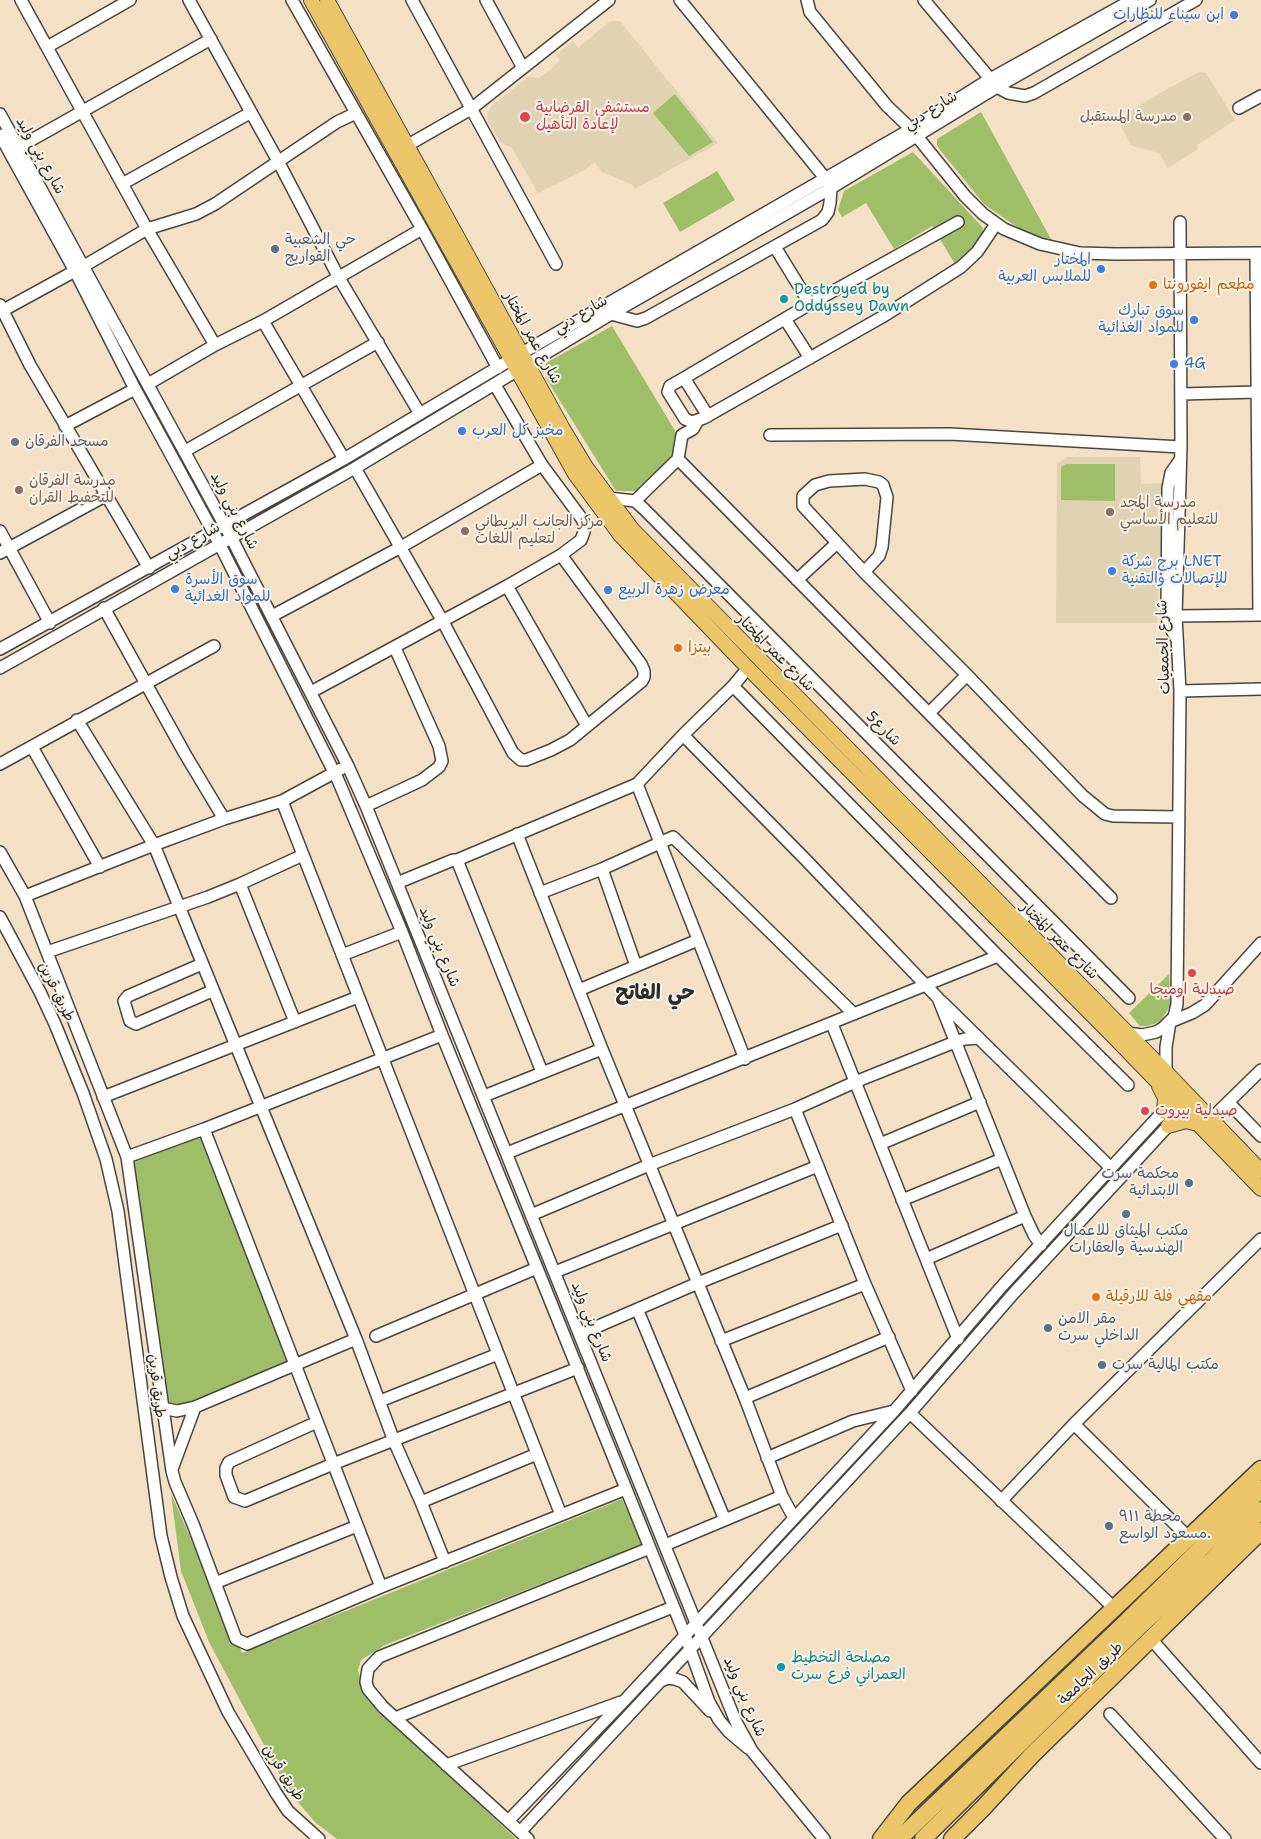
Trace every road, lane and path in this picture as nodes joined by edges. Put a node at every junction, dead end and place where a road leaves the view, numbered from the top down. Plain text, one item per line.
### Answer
1 (21, 0) edge
2 (130, 0) edge
3 (189, 0) edge
4 (292, 0) edge
5 (311, 0) edge
6 (327, 0) edge
7 (412, 0) edge
8 (486, 0) edge
9 (609, 0) edge
10 (680, 0) edge
11 (807, 0) edge
12 (924, 0) edge
13 (1132, 0) edge
14 (1150, 0) edge
15 (1196, 0) edge
16 (1175, 5) edge
17 (211, 39) junction
18 (47, 47) junction
19 (523, 68) junction
20 (994, 83) junction
21 (1261, 96) edge
22 (1239, 108) dead end
23 (471, 109) junction
24 (82, 111) junction
25 (250, 112) junction
26 (0, 114) edge
27 (356, 114) junction
28 (914, 133) junction
29 (0, 135) edge
30 (408, 145) junction
31 (9, 152) edge
32 (278, 161) junction
33 (828, 183) junction
34 (122, 184) junction
35 (958, 222) dead end
36 (1180, 222) dead end
37 (996, 224) junction
38 (147, 229) junction
39 (422, 229) junction
40 (775, 246) junction
41 (1259, 254) edge
42 (1180, 255) junction
43 (556, 264) dead end
44 (79, 269) junction
45 (339, 278) junction
46 (810, 304) junction
47 (1, 309) edge
48 (611, 314) junction
49 (785, 319) junction
50 (263, 321) junction
51 (378, 342) junction
52 (215, 345) junction
53 (810, 358) junction
54 (519, 362) junction
55 (498, 368) junction
56 (684, 378) junction
57 (148, 384) junction
58 (302, 384) junction
59 (495, 385) junction
60 (135, 389) junction
61 (1257, 392) junction
62 (1180, 394) junction
63 (420, 414) junction
64 (708, 416) junction
65 (697, 422) junction
66 (66, 426) junction
67 (770, 434) dead end
68 (1180, 447) junction
69 (185, 451) junction
70 (344, 459) junction
71 (678, 459) junction
72 (1180, 460) junction
73 (542, 465) junction
74 (355, 468) junction
75 (105, 496) junction
76 (608, 498) junction
77 (634, 501) junction
78 (1260, 512) edge
79 (225, 525) junction
80 (0, 531) edge
81 (213, 532) junction
82 (231, 537) junction
83 (836, 542) junction
84 (219, 543) junction
85 (401, 547) junction
86 (4, 550) edge
87 (562, 555) junction
88 (149, 568) junction
89 (864, 572) junction
90 (797, 580) junction
91 (507, 586) junction
92 (104, 608) junction
93 (1260, 615) edge
94 (272, 616) junction
95 (1176, 616) junction
96 (442, 620) junction
97 (50, 623) junction
98 (1178, 641) junction
99 (214, 646) dead end
100 (395, 648) junction
101 (0, 649) edge
102 (0, 668) edge
103 (748, 668) junction
104 (967, 675) junction
105 (146, 682) junction
106 (733, 686) junction
107 (1261, 689) edge
108 (1180, 690) junction
109 (311, 692) junction
110 (929, 713) junction
111 (77, 720) junction
112 (587, 726) junction
113 (683, 735) junction
114 (32, 747) junction
115 (0, 764) edge
116 (348, 766) junction
117 (334, 772) junction
118 (637, 784) junction
119 (282, 801) junction
120 (366, 806) junction
121 (1178, 817) junction
122 (224, 819) junction
123 (518, 834) junction
124 (154, 844) junction
125 (660, 844) junction
126 (0, 852) edge
127 (303, 854) junction
128 (458, 860) junction
129 (100, 867) junction
130 (602, 869) junction
131 (398, 883) junction
132 (240, 884) junction
133 (540, 893) junction
134 (25, 896) junction
135 (1111, 898) dead end
136 (1036, 904) junction
137 (178, 907) junction
138 (0, 917) edge
139 (1019, 923) junction
140 (402, 932) junction
141 (698, 940) junction
142 (1261, 943) edge
143 (47, 952) junction
144 (342, 955) junction
145 (998, 956) junction
146 (202, 964) junction
147 (636, 966) junction
148 (925, 984) junction
149 (579, 990) junction
150 (212, 991) junction
151 (358, 997) junction
152 (938, 998) junction
153 (1129, 998) dead end
154 (854, 1014) junction
155 (294, 1022) junction
156 (1170, 1022) junction
157 (832, 1024) junction
158 (1127, 1033) junction
159 (442, 1035) junction
160 (979, 1038) junction
161 (955, 1042) junction
162 (236, 1046) junction
163 (602, 1049) junction
164 (382, 1059) junction
165 (745, 1059) junction
166 (1261, 1070) edge
167 (542, 1072) junction
168 (1161, 1076) junction
169 (855, 1082) junction
170 (1128, 1085) dead end
171 (484, 1096) junction
172 (104, 1098) junction
173 (1183, 1099) junction
174 (980, 1102) junction
175 (1228, 1102) junction
176 (261, 1106) junction
177 (624, 1106) junction
178 (795, 1109) junction
179 (1164, 1112) junction
180 (1204, 1121) junction
181 (1168, 1126) junction
182 (204, 1129) junction
183 (1261, 1136) edge
184 (880, 1144) junction
185 (507, 1153) junction
186 (127, 1157) junction
187 (1002, 1159) junction
188 (649, 1165) junction
189 (818, 1166) junction
190 (1111, 1168) junction
191 (1261, 1171) edge
192 (1261, 1189) edge
193 (902, 1200) junction
194 (531, 1215) junction
195 (1025, 1216) junction
196 (673, 1224) junction
197 (842, 1225) junction
198 (1261, 1239) edge
199 (1041, 1245) junction
200 (926, 1259) junction
201 (538, 1268) junction
202 (555, 1272) junction
203 (698, 1283) junction
204 (865, 1284) junction
205 (1003, 1286) junction
206 (474, 1294) junction
207 (1013, 1294) junction
208 (638, 1311) junction
209 (580, 1334) junction
210 (376, 1336) dead end
211 (889, 1337) junction
212 (356, 1339) junction
213 (958, 1339) junction
214 (721, 1341) junction
215 (498, 1354) junction
216 (295, 1364) junction
217 (578, 1368) junction
218 (912, 1391) junction
219 (513, 1393) junction
220 (745, 1398) junction
221 (380, 1401) junction
222 (195, 1407) junction
223 (162, 1408) junction
224 (894, 1411) junction
225 (910, 1413) junction
226 (317, 1422) junction
227 (1074, 1424) junction
228 (394, 1441) junction
229 (537, 1454) junction
230 (768, 1458) junction
231 (333, 1464) junction
232 (844, 1465) junction
233 (1261, 1469) edge
234 (172, 1471) junction
235 (854, 1475) junction
236 (626, 1489) junction
237 (1261, 1489) edge
238 (782, 1496) junction
239 (1001, 1501) junction
240 (421, 1502) junction
241 (1261, 1510) edge
242 (561, 1515) junction
243 (794, 1518) junction
244 (725, 1520) junction
245 (357, 1526) junction
246 (1261, 1531) edge
247 (1189, 1538) junction
248 (665, 1545) junction
249 (650, 1548) junction
250 (445, 1562) junction
251 (1216, 1575) junction
252 (215, 1583) junction
253 (381, 1587) junction
254 (673, 1606) junction
255 (1114, 1608) junction
256 (697, 1623) junction
257 (1144, 1624) junction
258 (685, 1635) junction
259 (703, 1637) junction
260 (1151, 1639) junction
261 (690, 1651) junction
262 (661, 1681) junction
263 (624, 1701) junction
264 (1110, 1714) dead end
265 (395, 1718) junction
266 (719, 1720) junction
267 (752, 1751) junction
268 (1261, 1763) edge
269 (446, 1765) junction
270 (508, 1821) junction
271 (816, 1827) junction
272 (524, 1836) edge
273 (320, 1839) edge
274 (824, 1839) edge
275 (832, 1839) edge
276 (881, 1839) edge
277 (899, 1839) edge
278 (922, 1839) edge
279 (952, 1839) edge
280 (1225, 1839) edge

1 - 18 street
2 - 18 street
3 - 17 street
4 - 27 street
5 - 54 main road
6 - 30 main road, شارع عمر المختار
7 - 23 street
8 - 19 street
9 - 19 street
10 - 33 street
11 - 28 street
12 - 20 street
13 - 20 street, شارع دبي
14 - 20 street, شارع دبي
15 - 16 street
16 - 20 street
17 - 24 street
17 - 25 street
18 - 24 street
19 - 23 street
20 - 28 street, شارع دبي
21 - 22 street
23 - 30 street
23 - 43 street
24 - 31 street
24 - 34 street
25 - 32 street
25 - 34 street
26 - 31 street, شارع بني وليد
27 - 32 street
27 - 39 street
28 - 33 street, شارع دبي
28 - 37 street
29 - 31 street, شارع بني وليد
30 - 54 main road, شارع عمر المختار
31 - 44 street, شارع بني وليد
32 - 38 street
32 - 45 street
33 - 40 street
33 - 48 street, شارع دبي
33 - 54 street, شارع دبي
34 - 38 street
35 - 46 street
36 - 42 street, شارع الجمعيات
37 - 42 street
37 - 53 street
38 - 44 street
38 - 52 street
39 - 45 street
39 - 55 street
40 - 46 street
40 - 48 street
41 - 42 street
41 - 61 street
42 - 62 street, شارع الجمعيات
44 - 47 street
44 - 57 street, شارع بني وليد
44 - 60 street, شارع بني وليد
45 - 50 street
45 - 51 street
46 - 49 street
47 - 66 street
48 - 54 street, شارع دبي
49 - 53 street
49 - 56 street
50 - 52 street
50 - 58 street
51 - 58 street
51 - 63 street
52 - 57 street
53 - 64 street
54 - 55 street, شارع دبي
54 - 59 street, شارع دبي
54 - 76 main road, شارع عمر المختار
54 - 103 main road
55 - 63 street, شارع دبي
56 - 64 street
56 - 65 street
57 - 69 street, شارع بني وليد
58 - 69 street
58 - 70 street
59 - 73 street
59 - 74 street, شارع دبي
60 - 66 street
60 - 81 street, شارع بني وليد
61 - 62 street
61 - 78 street
62 - 68 street, شارع الجمعيات
63 - 70 street, شارع دبي
64 - 65 street
65 - 71 street
66 - 75 street
67 - 68 street
68 - 72 street, شارع الجمعيات
69 - 79 street, شارع بني وليد
70 - 79 street, شارع دبي
71 - 77 street
71 - 90 street
72 - 95 street, شارع الجمعيات
72 - 98 street
73 - 85 street
73 - 87 street
74 - 82 street, شارع دبي
74 - 85 street
75 - 86 street
75 - 88 street
76 - 77 street
76 - 139 main road, شارع عمر المختار
77 - 136 street, شارع5
78 - 93 street
79 - 81 street, شارع دبي
79 - 82 street, شارع بني وليد
80 - 86 street
81 - 84 street, شارع بني وليد
81 - 88 street, شارع دبي
82 - 84 street, شارع دبي
82 - 94 street, شارع بني وليد
83 - 89 street
83 - 89 street
83 - 90 street
84 - 92 street, شارع دبي
84 - 117 street, شارع بني وليد
85 - 94 street
85 - 96 street
86 - 97 street
87 - 91 street
87 - 112 street
88 - 97 street, شارع دبي
89 - 104 street
90 - 110 street
91 - 96 street
91 - 112 street
92 - 102 street, شارع دبي
92 - 105 street
93 - 95 street
94 - 109 street, شارع بني وليد
95 - 98 street, شارع الجمعيات
96 - 100 street
96 - 112 street
97 - 101 street, شارع دبي
98 - 108 street, شارع الجمعيات
99 - 105 street
100 - 109 street
100 - 120 street
103 - 106 street
103 - 168 main road
104 - 110 street
104 - 121 street
105 - 111 street
105 - 122 street
106 - 113 street
106 - 145 street
107 - 108 street
108 - 121 street, شارع الجمعيات
109 - 116 street, شارع بني وليد
110 - 135 street
111 - 114 street
111 - 124 street
113 - 118 street
113 - 148 street
114 - 115 street
114 - 129 street
116 - 117 street
116 - 120 street, شارع بني وليد
117 - 119 street
117 - 140 street, شارع بني وليد
118 - 123 street
118 - 125 street
119 - 122 street
119 - 127 street
120 - 131 street, شارع بني وليد
121 - 156 street, شارع الجمعيات
122 - 124 street
123 - 128 street
123 - 133 street
124 - 129 street
124 - 137 street
125 - 130 street
125 - 141 street
125 - 154 street
126 - 134 street
127 - 132 street
127 - 144 street
128 - 131 street
128 - 167 street
129 - 134 street
130 - 133 street
130 - 147 street
131 - 171 street, شارع بني وليد
132 - 137 street
132 - 155 street
133 - 149 street
134 - 143 street
136 - 139 street
136 - 153 street, شارع5
137 - 143 street
137 - 146 street
138 - 273 street, طريق قرين
139 - 158 main road, شارع عمر المختار
140 - 144 street
140 - 159 street, شارع بني وليد
141 - 147 street
141 - 165 street
142 - 156 street
143 - 172 street
144 - 151 street
145 - 148 street
145 - 170 street
146 - 150 street
146 - 150 street
147 - 149 street
148 - 152 street
148 - 154 street
149 - 163 street
150 - 162 street
151 - 155 street
151 - 164 street
152 - 160 street
152 - 161 street
154 - 157 street
155 - 162 street
156 - 158 street
156 - 168 street, شارع الجمعيات
157 - 165 street
157 - 169 street
158 - 168 main road, شارع عمر المختار
159 - 164 street
159 - 201 street, شارع بني وليد
160 - 161 street
160 - 190 street
161 - 169 street
161 - 174 street
162 - 172 street
162 - 176 street
163 - 167 street
163 - 177 street
164 - 176 street
164 - 206 street
165 - 177 street
166 - 175 street
167 - 171 street
168 - 173 main road
168 - 179 main road
169 - 178 street
169 - 184 street
171 - 185 street, شارع بني وليد
172 - 186 street
173 - 179 street
173 - 180 main road
173 - 181 street
174 - 184 street
174 - 187 street
175 - 180 street
175 - 183 street
176 - 182 street
176 - 212 street
177 - 185 street
177 - 188 street
178 - 188 street
178 - 189 street
179 - 190 street
180 - 181 main road
180 - 191 main road
180 - 192 main road
181 - 207 street
182 - 186 street
182 - 216 street
184 - 193 street
185 - 194 street, شارع بني وليد
186 - 223 street
187 - 193 street
187 - 195 street
188 - 194 street
188 - 196 street
189 - 196 street
189 - 197 street
190 - 199 street
193 - 200 street
194 - 202 street, شارع بني وليد
195 - 199 street
195 - 200 street
196 - 202 street
196 - 203 street
197 - 203 street
197 - 204 street
198 - 227 street
199 - 205 street
200 - 213 street
201 - 206 street
201 - 217 street, شارع بني وليد
202 - 209 street, شارع بني وليد
203 - 208 street
203 - 214 street
204 - 211 street
204 - 214 street
205 - 207 street
205 - 213 street
206 - 210 street
206 - 215 street
207 - 225 street
208 - 209 street
208 - 244 street
209 - 248 street, شارع بني وليد
211 - 218 street
211 - 220 street
212 - 216 street
212 - 221 street
213 - 218 street
214 - 220 street
215 - 219 street
215 - 221 street
216 - 222 street
216 - 226 street
217 - 219 street
217 - 236 street, شارع بني وليد
218 - 224 street
219 - 228 street
219 - 229 street
220 - 230 street
221 - 228 street
222 - 223 street
222 - 234 street
223 - 234 street
224 - 230 street
224 - 232 street
225 - 235 street
225 - 239 street
226 - 231 street
226 - 231 street
227 - 239 street
227 - 247 street
228 - 231 street
228 - 240 street
229 - 240 street
229 - 242 street
230 - 238 street
231 - 245 street
232 - 235 street
232 - 243 street
233 - 247 highway
234 - 252 street
235 - 259 street
236 - 242 street
236 - 249 street, شارع بني وليد
237 - 277 highway
238 - 243 street
238 - 244 street
239 - 255 street
240 - 250 street
241 - 257 highway, طريق الجامعة
242 - 250 street
243 - 256 street
244 - 248 street
245 - 252 street
245 - 253 street
246 - 251 highway
247 - 255 highway
248 - 256 street, شارع بني وليد
249 - 254 street, شارع بني وليد
249 - 265 street
250 - 253 street
251 - 257 highway
251 - 260 highway
252 - 253 street
254 - 258 street, شارع بني وليد
254 - 265 street
255 - 276 highway
256 - 258 street
256 - 259 street, شارع بني وليد
257 - 278 highway, طريق الجامعة
258 - 261 street, شارع بني وليد
258 - 263 street
259 - 261 street
259 - 267 street, شارع بني وليد
260 - 268 street
260 - 279 highway
261 - 262 street
261 - 266 street, شارع بني وليد
262 - 266 street
262 - 272 street
263 - 269 street
263 - 270 street
264 - 280 street
265 - 269 street
266 - 267 street, شارع بني وليد
267 - 271 street
269 - 270 street
270 - 272 street
271 - 274 street
271 - 275 street

